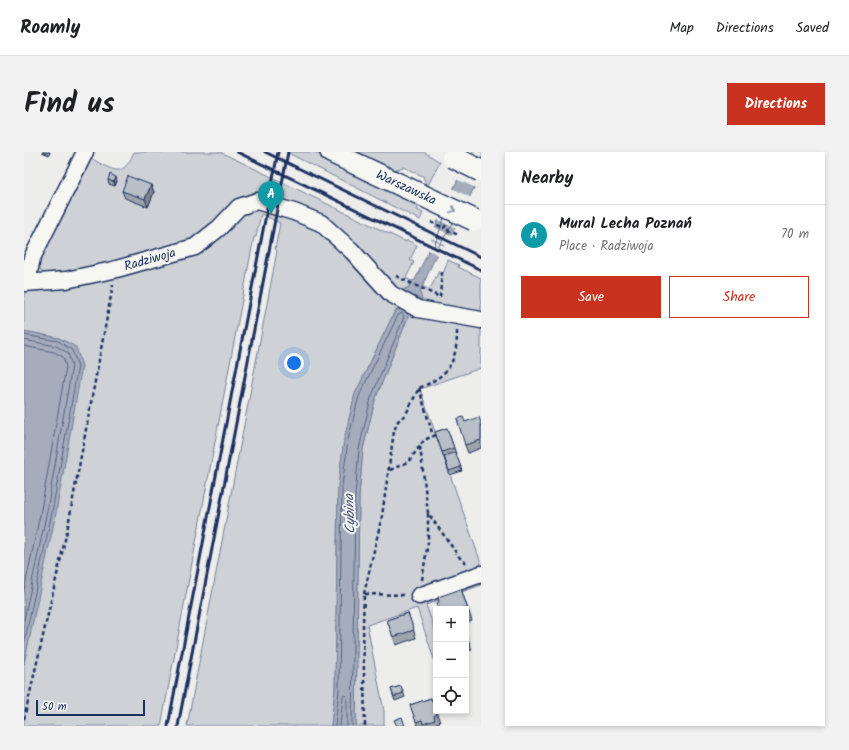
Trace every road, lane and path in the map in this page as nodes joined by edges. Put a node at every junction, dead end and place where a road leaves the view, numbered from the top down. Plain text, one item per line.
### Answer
1 (85, 152) edge
2 (331, 152) edge
3 (447, 155) edge
4 (481, 171) edge
5 (477, 221) edge
6 (431, 222) dead end
7 (447, 224) dead end
8 (444, 228) junction
9 (458, 235) dead end
10 (113, 270) junction
11 (442, 270) dead end
12 (25, 283) edge
13 (410, 284) dead end
14 (440, 297) junction
15 (440, 314) junction
16 (458, 315) junction
17 (481, 320) edge
18 (419, 388) junction
19 (420, 446) junction
20 (390, 470) junction
21 (428, 513) junction
22 (480, 574) edge
23 (364, 594) junction
24 (419, 596) junction
25 (24, 719) edge
26 (365, 726) edge

1 - 12 street, Radziwoja
2 -> 5 main road, Warszawska, bridge
3 - 4 main road, bridge
6 - 8 path
7 - 8 path
8 - 9 path
10 - 12 street, Radziwoja
10 - 15 street, Radziwoja
10 - 25 path
11 - 14 path
13 - 14 path
14 - 15 path
15 - 16 street
16 - 17 street
16 - 18 path
18 - 19 path
18 - 20 path
19 - 20 path
19 - 21 path
20 - 23 path
21 - 22 path
21 - 24 path
22 - 24 street
23 - 24 path
23 - 26 path

